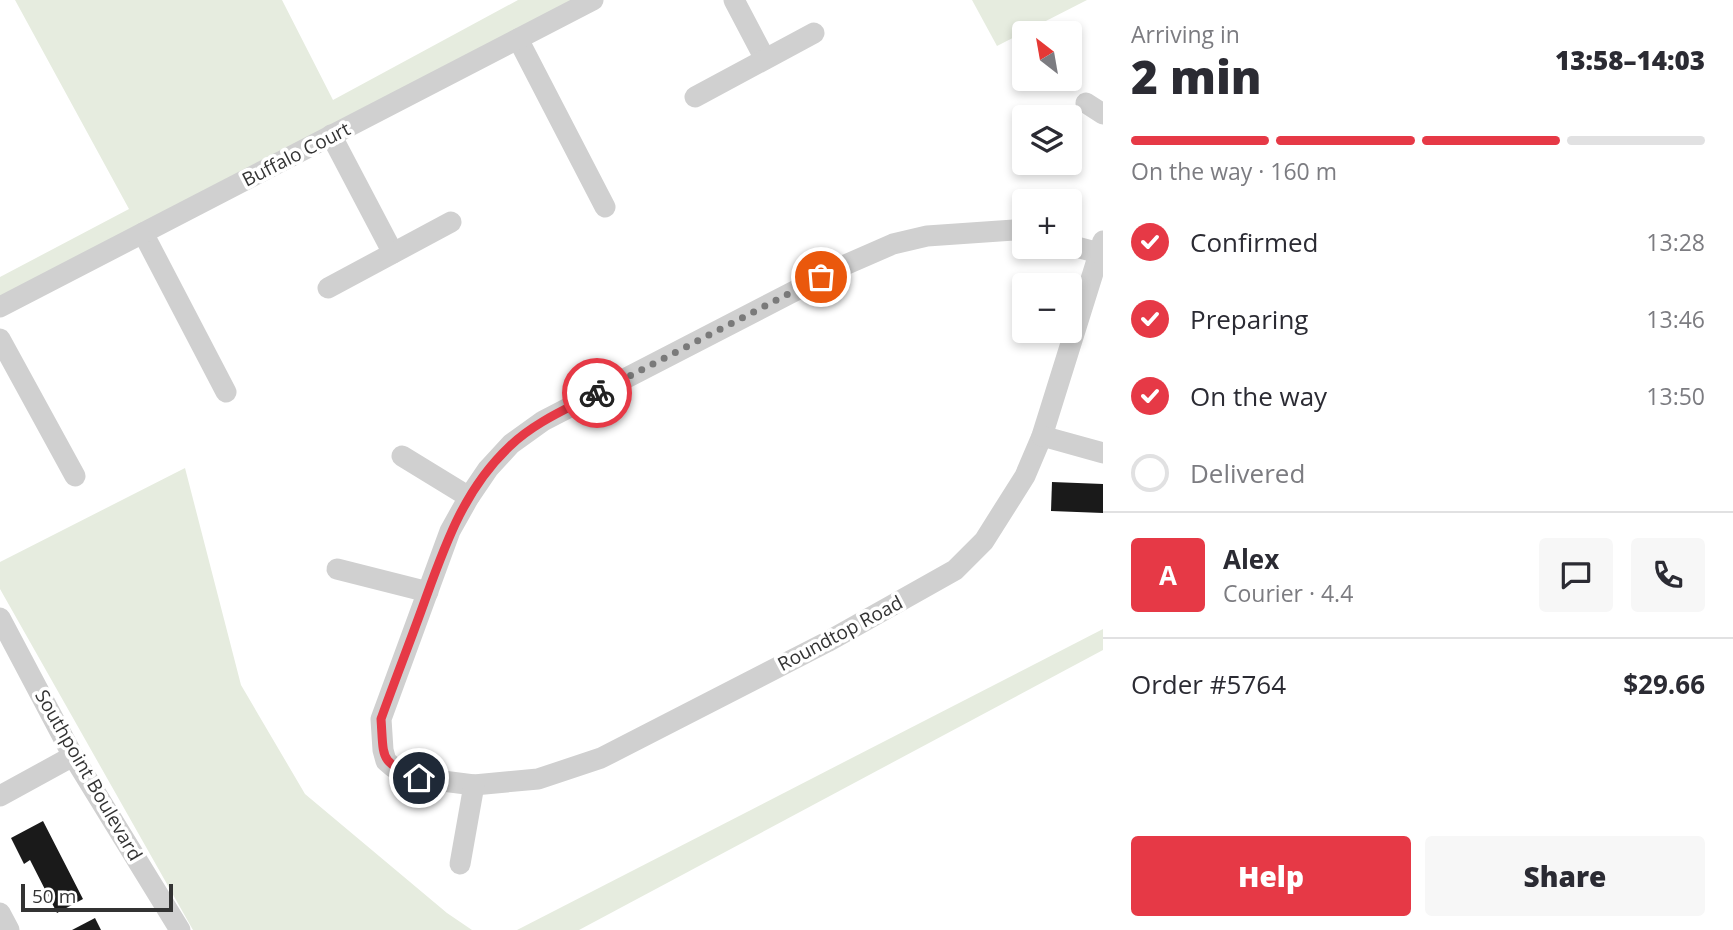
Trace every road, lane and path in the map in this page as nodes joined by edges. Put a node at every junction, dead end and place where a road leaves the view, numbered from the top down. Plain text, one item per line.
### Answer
1 (593, 0) edge
2 (734, 0) edge
3 (814, 33) dead end
4 (518, 39) junction
5 (765, 59) junction
6 (695, 97) dead end
7 (331, 135) junction
8 (605, 207) dead end
9 (451, 222) dead end
10 (1012, 230) edge
11 (143, 233) junction
12 (1082, 246) edge
13 (1101, 247) edge
14 (393, 253) junction
15 (328, 288) dead end
16 (0, 307) edge
17 (0, 339) edge
18 (226, 392) dead end
19 (1042, 436) junction
20 (1103, 453) edge
21 (402, 456) dead end
22 (75, 476) dead end
23 (468, 497) junction
24 (337, 569) dead end
25 (428, 592) junction
26 (0, 618) edge
27 (73, 756) junction
28 (474, 785) junction
29 (1, 794) edge
30 (460, 864) dead end
31 (0, 913) edge
32 (9, 930) edge
33 (180, 930) edge

1 - 4 street, Buffalo Court
2 - 5 street
3 - 5 street
4 - 7 street, Buffalo Court
4 - 8 street
5 - 6 street
7 - 11 street, Buffalo Court
7 - 14 street
9 - 14 street
10 - 23 street
11 - 16 street, Buffalo Court
11 - 18 street
12 - 13 street
13 - 19 street, Roundtop Road
14 - 15 street
17 - 22 street
19 - 20 street
19 - 28 street, Roundtop Road
21 - 23 street
23 - 25 street
24 - 25 street
25 - 28 street, Roundtop Road
26 - 27 street, Southpoint Boulevard
27 - 29 street
27 - 33 street, Southpoint Boulevard
28 - 30 street
31 - 32 street

